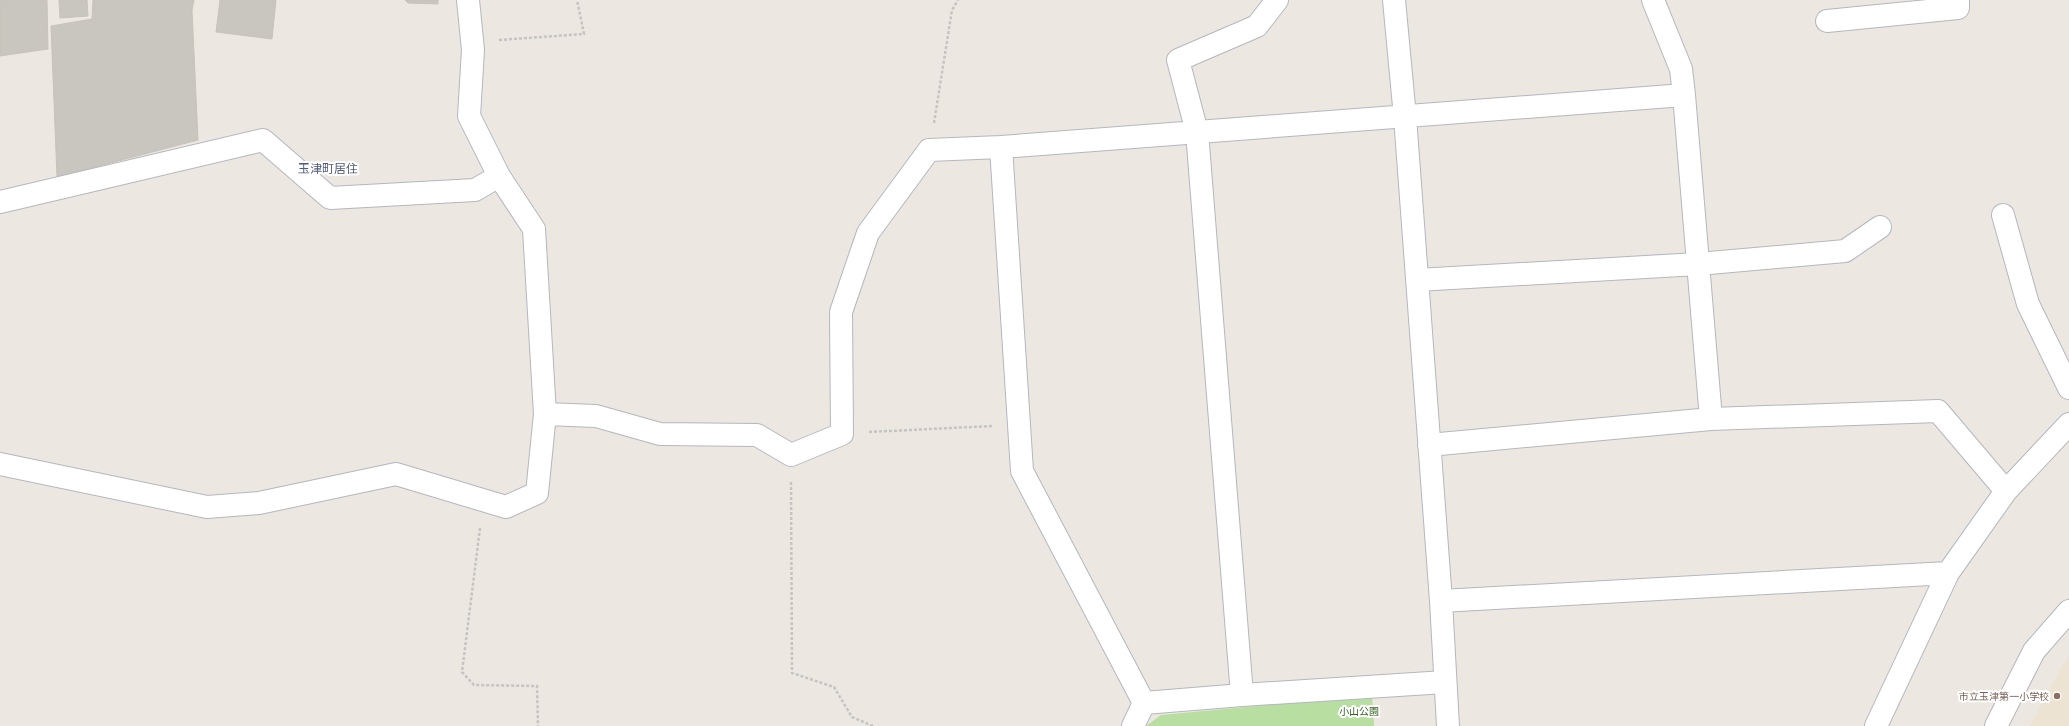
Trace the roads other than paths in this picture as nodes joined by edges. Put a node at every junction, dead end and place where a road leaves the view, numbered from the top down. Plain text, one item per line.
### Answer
1 (468, 0) edge
2 (1277, 0) edge
3 (1394, 0) edge
4 (1653, 0) edge
5 (1958, 0) edge
6 (1827, 21) dead end
7 (1684, 95) junction
8 (1405, 117) junction
9 (1197, 132) junction
10 (1001, 147) junction
11 (500, 176) junction
12 (0, 202) edge
13 (2003, 215) dead end
14 (1880, 227) dead end
15 (1698, 264) junction
16 (1417, 280) junction
17 (2069, 388) edge
18 (545, 414) junction
19 (1711, 419) junction
20 (2069, 424) edge
21 (1428, 445) junction
22 (0, 464) edge
23 (2006, 491) junction
24 (1948, 573) junction
25 (1441, 601) junction
26 (2069, 611) edge
27 (1445, 682) junction
28 (1242, 695) junction
29 (1144, 703) junction
30 (1134, 726) edge
31 (1448, 726) edge
32 (1876, 726) edge
33 (1996, 726) edge

1 - 11 street
2 - 9 street
3 - 8 street
4 - 7 street
5 - 6 street
7 - 8 street
7 - 15 street
8 - 9 street
8 - 16 street
9 - 10 street
9 - 28 street
10 - 18 street
10 - 29 street
11 - 12 street
11 - 18 street
13 - 17 street
14 - 15 street
15 - 16 street
15 - 19 street
16 - 21 street
18 - 22 street
19 - 21 street
19 - 23 street
20 - 23 street
21 - 25 street
23 - 24 street
24 - 25 street
24 - 32 street
25 - 27 street
26 - 33 street
27 - 28 street
27 - 31 street
28 - 29 street
29 - 30 street

